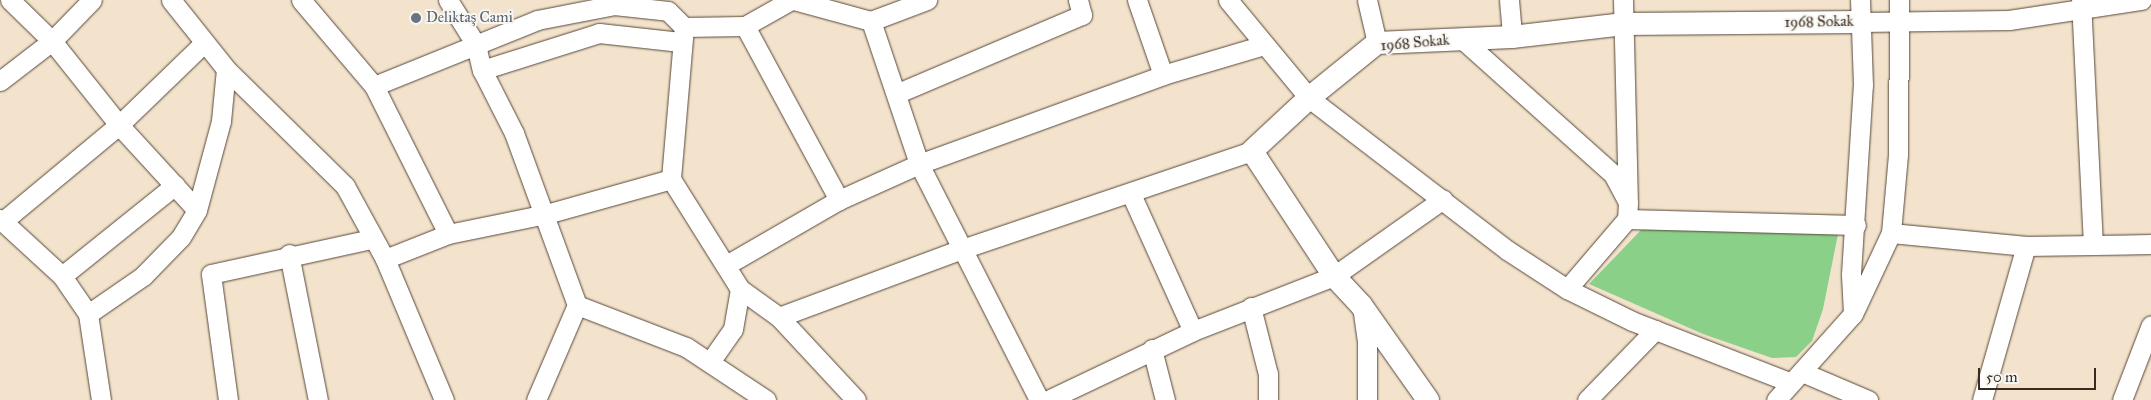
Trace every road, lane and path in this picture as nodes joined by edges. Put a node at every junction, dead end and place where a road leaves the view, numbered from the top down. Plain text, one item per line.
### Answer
1 (10, 0) edge
2 (92, 0) edge
3 (171, 0) edge
4 (301, 0) edge
5 (448, 0) edge
6 (792, 0) edge
7 (927, 0) edge
8 (1078, 0) edge
9 (1137, 0) edge
10 (1228, 0) edge
11 (1367, 0) edge
12 (1509, 0) edge
13 (1623, 0) edge
14 (1899, 0) edge
15 (2142, 0) edge
16 (2081, 6) edge
17 (1861, 11) edge
18 (871, 21) junction
19 (1624, 24) junction
20 (1900, 25) junction
21 (745, 26) junction
22 (682, 34) junction
23 (1512, 38) junction
24 (1462, 39) junction
25 (52, 40) junction
26 (204, 43) junction
27 (1377, 43) junction
28 (476, 45) junction
29 (1264, 45) junction
30 (226, 68) junction
31 (482, 70) junction
32 (1163, 75) junction
33 (0, 81) edge
34 (374, 86) junction
35 (898, 93) junction
36 (1309, 98) junction
37 (119, 125) junction
38 (1252, 151) junction
39 (919, 164) junction
40 (671, 179) junction
41 (175, 185) junction
42 (1131, 194) junction
43 (1443, 199) junction
44 (839, 200) junction
45 (197, 210) junction
46 (1627, 210) junction
47 (546, 214) junction
48 (1, 220) edge
49 (1856, 225) junction
50 (1891, 233) junction
51 (448, 234) junction
52 (372, 239) junction
53 (2093, 244) junction
54 (2151, 244) edge
55 (2026, 246) junction
56 (962, 249) junction
57 (288, 254) junction
58 (385, 259) junction
59 (728, 264) junction
60 (62, 276) junction
61 (1334, 276) junction
62 (740, 289) junction
63 (1567, 289) junction
64 (577, 305) junction
65 (1362, 305) junction
66 (1251, 307) junction
67 (88, 314) junction
68 (1853, 314) junction
69 (779, 317) junction
70 (1655, 330) junction
71 (1193, 331) junction
72 (2150, 335) edge
73 (1152, 349) junction
74 (710, 362) junction
75 (1795, 377) junction
76 (101, 400) edge
77 (228, 400) edge
78 (318, 400) edge
79 (444, 400) edge
80 (536, 400) edge
81 (766, 400) edge
82 (856, 400) edge
83 (1039, 400) edge
84 (1048, 400) edge
85 (1165, 400) edge
86 (1268, 400) edge
87 (1367, 400) edge
88 (1428, 400) edge
89 (1588, 400) edge
90 (1776, 400) edge
91 (1868, 400) edge
92 (1982, 400) edge
93 (2122, 400) edge

1 - 25 street
2 - 25 street
3 - 26 street
4 - 34 street
5 - 28 street
6 - 18 street
6 - 21 street
7 - 18 street
8 - 35 street
9 - 32 street
10 - 29 street
11 - 27 street
12 - 23 street
13 - 19 street
14 - 20 street
15 - 16 street
16 - 20 street
16 - 53 street
17 - 19 street, 1968 Sokak
17 - 20 street
17 - 49 street
18 - 35 street
19 - 23 street, 1968 Sokak
19 - 46 street
20 - 50 street
21 - 22 street
21 - 44 street
22 - 28 street
22 - 31 street
22 - 40 street
23 - 24 street, 1968 Sokak
24 - 27 street, 1968 Sokak
24 - 46 street
25 - 33 street
25 - 37 street
26 - 30 street
26 - 37 street
27 - 36 street, 1968 Sokak
28 - 31 street
28 - 34 street
29 - 32 street
29 - 36 street
30 - 45 street
30 - 52 street
31 - 47 street
32 - 39 street
34 - 51 street
35 - 39 street
36 - 38 street, 1968 Sokak
36 - 43 street
37 - 41 street
37 - 48 street
38 - 42 street
38 - 61 street
39 - 44 street
39 - 56 street
40 - 47 street
40 - 59 street
41 - 45 street
41 - 60 street
42 - 56 street
42 - 71 street
43 - 61 street
43 - 63 street
44 - 59 street
45 - 67 street
46 - 49 street
46 - 63 street
47 - 51 street
47 - 64 street
48 - 60 street
49 - 68 street
50 - 55 street
50 - 68 street
51 - 58 street
52 - 57 street
52 - 58 street
53 - 54 street
53 - 55 street
55 - 92 street
56 - 69 street
56 - 83 street
57 - 77 street
57 - 78 street
58 - 79 street
59 - 62 street
60 - 67 street
61 - 65 street
61 - 66 street
62 - 69 street
62 - 74 street
63 - 70 street
64 - 74 street
64 - 80 street
65 - 87 street
65 - 88 street
66 - 71 street
66 - 86 street
67 - 76 street
68 - 75 street
69 - 82 street
70 - 75 street
70 - 89 street
71 - 73 street
72 - 93 street
73 - 84 street
73 - 85 street
74 - 81 street
75 - 90 street
75 - 91 street

